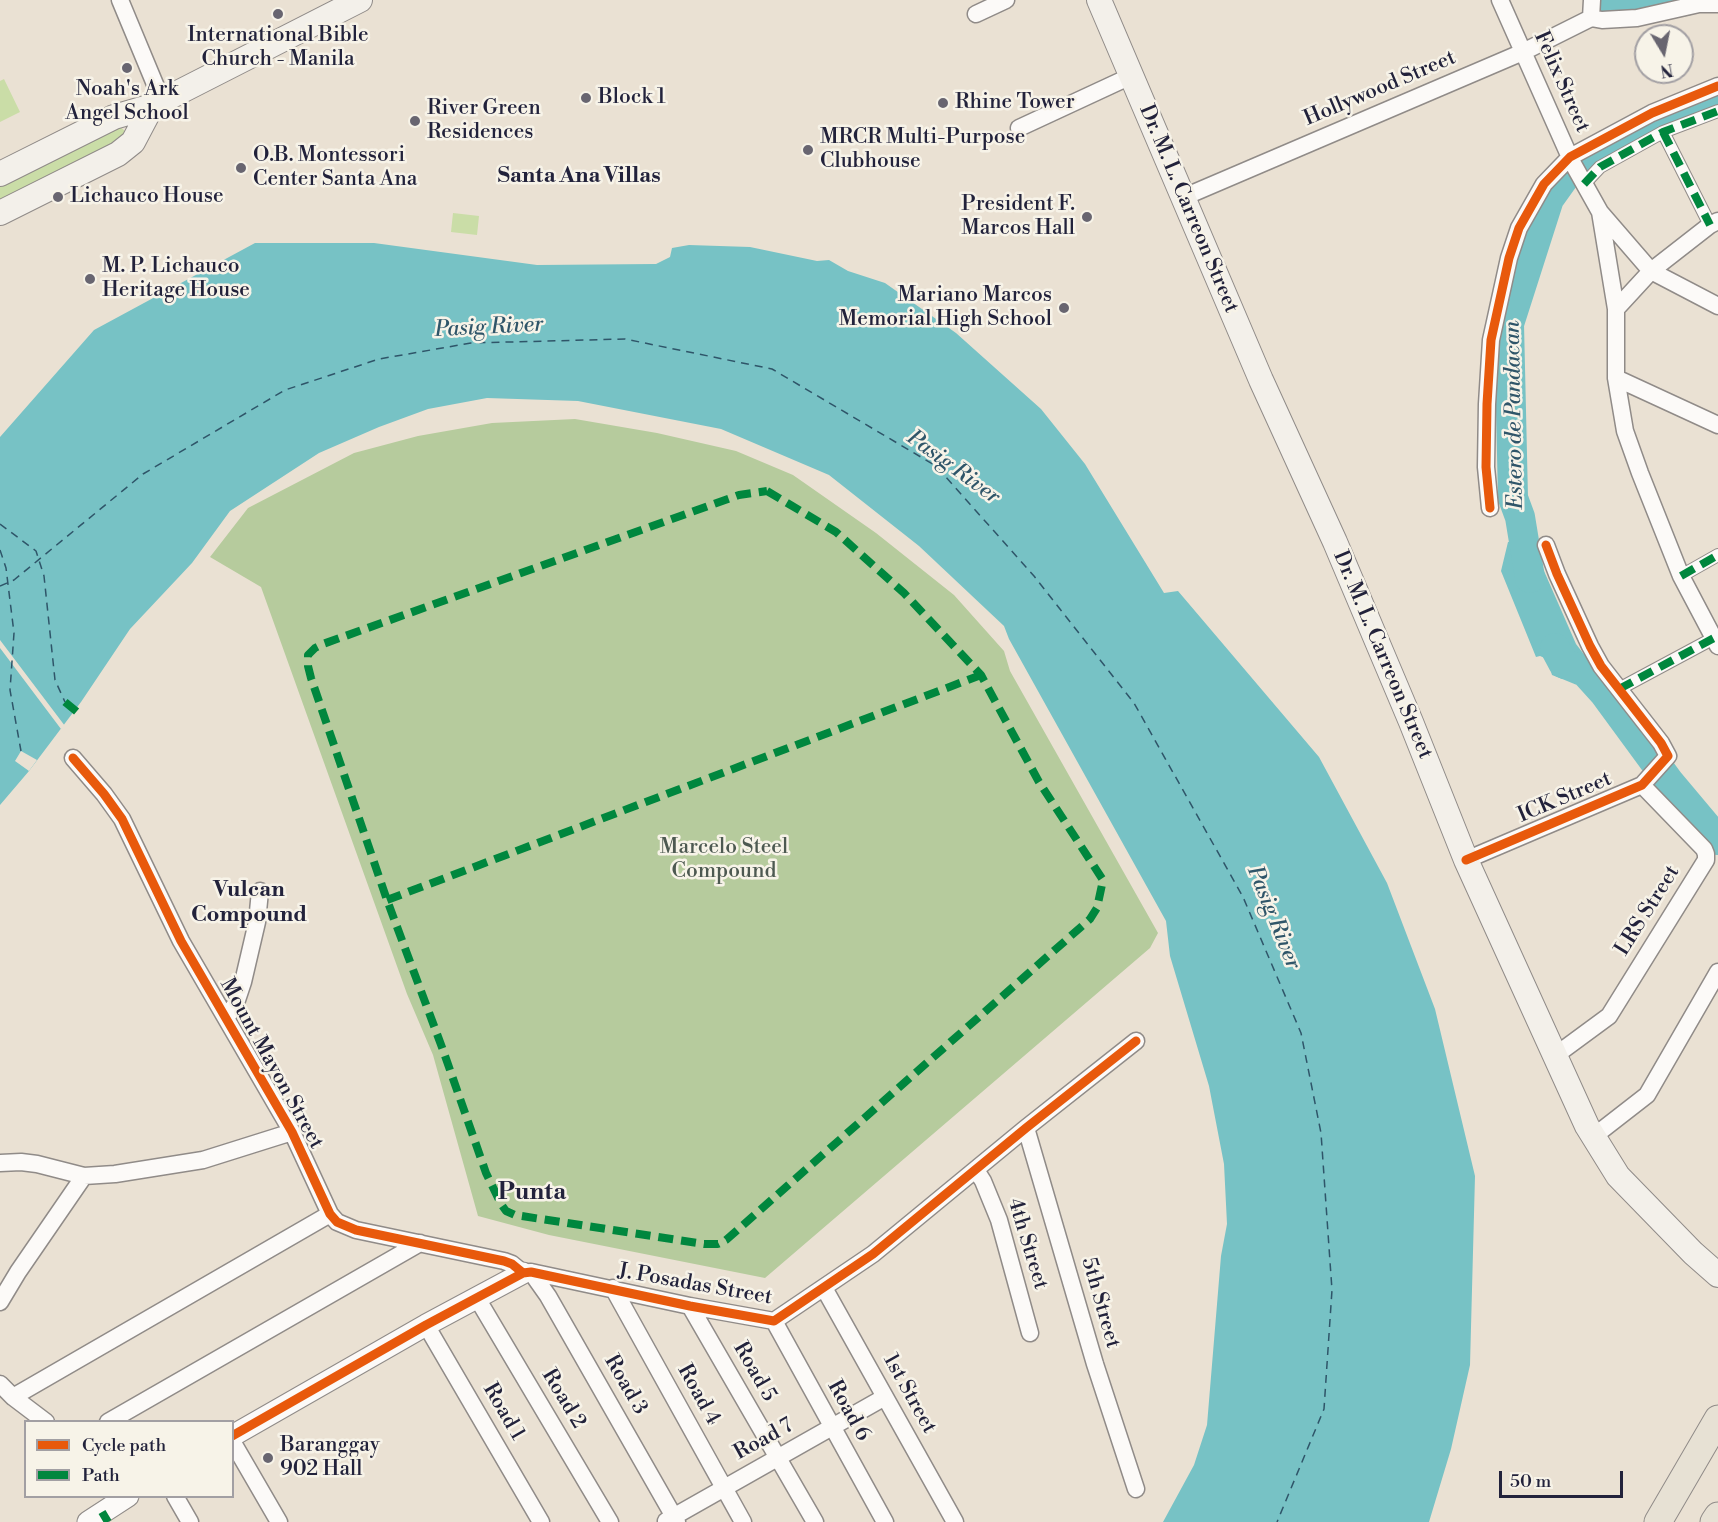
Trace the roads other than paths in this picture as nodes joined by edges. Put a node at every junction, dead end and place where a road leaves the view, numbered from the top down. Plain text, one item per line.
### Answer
1 (120, 0) edge
2 (360, 0) edge
3 (1006, 0) edge
4 (1099, 0) edge
5 (1500, 0) edge
6 (1592, 0) edge
7 (1717, 4) edge
8 (976, 14) dead end
9 (1592, 18) junction
10 (1523, 52) junction
11 (1131, 76) junction
12 (1718, 86) edge
13 (157, 103) junction
14 (1718, 111) edge
15 (1019, 128) dead end
16 (1663, 132) junction
17 (1571, 160) junction
18 (0, 174) edge
19 (1583, 182) junction
20 (1184, 197) junction
21 (1600, 212) junction
22 (0, 213) edge
23 (1714, 223) edge
24 (1651, 271) junction
25 (1718, 306) edge
26 (1616, 309) junction
27 (1616, 378) junction
28 (1718, 425) edge
29 (1490, 508) dead end
30 (1546, 545) dead end
31 (1718, 555) edge
32 (1681, 576) junction
33 (1716, 642) edge
34 (1619, 689) junction
35 (73, 758) dead end
36 (1656, 769) junction
37 (1466, 860) junction
38 (260, 891) dead end
39 (1718, 972) edge
40 (226, 1017) junction
41 (1136, 1041) dead end
42 (1556, 1055) junction
43 (1026, 1128) junction
44 (292, 1132) junction
45 (1593, 1137) junction
46 (0, 1162) edge
47 (976, 1170) junction
48 (84, 1176) junction
49 (330, 1214) junction
50 (420, 1243) junction
51 (527, 1273) junction
52 (1718, 1275) edge
53 (613, 1288) junction
54 (824, 1288) junction
55 (477, 1298) junction
56 (0, 1302) edge
57 (690, 1306) junction
58 (774, 1321) junction
59 (426, 1325) junction
60 (1030, 1333) dead end
61 (0, 1384) edge
62 (13, 1397) junction
63 (885, 1397) junction
64 (1718, 1419) edge
65 (43, 1420) edge
66 (111, 1420) edge
67 (832, 1428) junction
68 (234, 1435) edge
69 (234, 1444) edge
70 (777, 1458) junction
71 (1136, 1488) dead end
72 (724, 1489) junction
73 (126, 1498) edge
74 (176, 1498) edge
75 (1718, 1516) edge
76 (672, 1520) edge
77 (88, 1522) edge
78 (190, 1522) edge
79 (279, 1522) edge
80 (541, 1522) edge
81 (609, 1522) edge
82 (743, 1522) edge
83 (815, 1522) edge
84 (885, 1522) edge
85 (955, 1522) edge
86 (1658, 1522) edge
87 (1714, 1522) edge

1 - 13 street
2 - 13 main road
3 - 8 street
4 - 11 main road, Dr. M. L. Carreon Street
5 - 10 street, Felix Street
6 - 9 street
7 - 9 street
9 - 10 street, Hollywood Street
10 - 17 street, Felix Street
10 - 20 street, Hollywood Street
11 - 15 street
11 - 20 main road, Dr. M. L. Carreon Street
12 - 17 street
13 - 18 main road
13 - 22 main road
14 - 16 street
16 - 19 street
16 - 23 street
17 - 19 street, Felix Street
17 - 29 street
19 - 21 street, Felix Street
20 - 37 main road, Dr. M. L. Carreon Street
21 - 24 street, Felix Street
21 - 26 street, Felix Street
23 - 24 street
24 - 25 street
24 - 26 street
26 - 27 street, Felix Street
27 - 28 street
27 - 32 street, Felix Street
30 - 34 street, LRS Street
31 - 32 street
32 - 33 street, Felix Street
33 - 34 street
34 - 36 street, LRS Street
35 - 40 street, Mount Mayon Street
36 - 37 street, ICK Street
36 - 42 street, LRS Street
37 - 42 main road, Dr. M. L. Carreon Street
38 - 40 street
39 - 45 street
40 - 44 street, Mount Mayon Street
41 - 43 street, J. Posadas Street
42 - 45 main road, Dr. M. L. Carreon Street
43 - 47 street, J. Posadas Street
43 - 71 street, 5th Street
44 - 48 street
44 - 49 street, Mount Mayon Street
45 - 52 main road, Dr. M. L. Carreon Street
46 - 48 street
47 - 54 street, J. Posadas Street
47 - 60 street, 4th Street
48 - 56 street
49 - 50 street
49 - 62 street
50 - 51 street
50 - 66 street
51 - 53 street, J. Posadas Street
51 - 55 street
51 - 76 street, Road 3
53 - 57 street, J. Posadas Street
53 - 72 street, Road 4
54 - 58 street, J. Posadas Street
54 - 63 street, 1st Street
55 - 59 street
55 - 81 street, Road 2
57 - 58 street, J. Posadas Street
57 - 70 street, Road 5
58 - 67 street, Road 6
59 - 68 street
59 - 80 street, Road 1
61 - 62 street
62 - 65 street
63 - 67 street, Road 7
63 - 85 street, 1st Street
64 - 86 main road
67 - 70 street, Road 7
67 - 84 street, Road 6
69 - 79 street
70 - 72 street, Road 7
70 - 83 street, Road 5
72 - 76 street, Road 7
72 - 82 street, Road 4
73 - 77 street
74 - 78 street
75 - 87 main road

